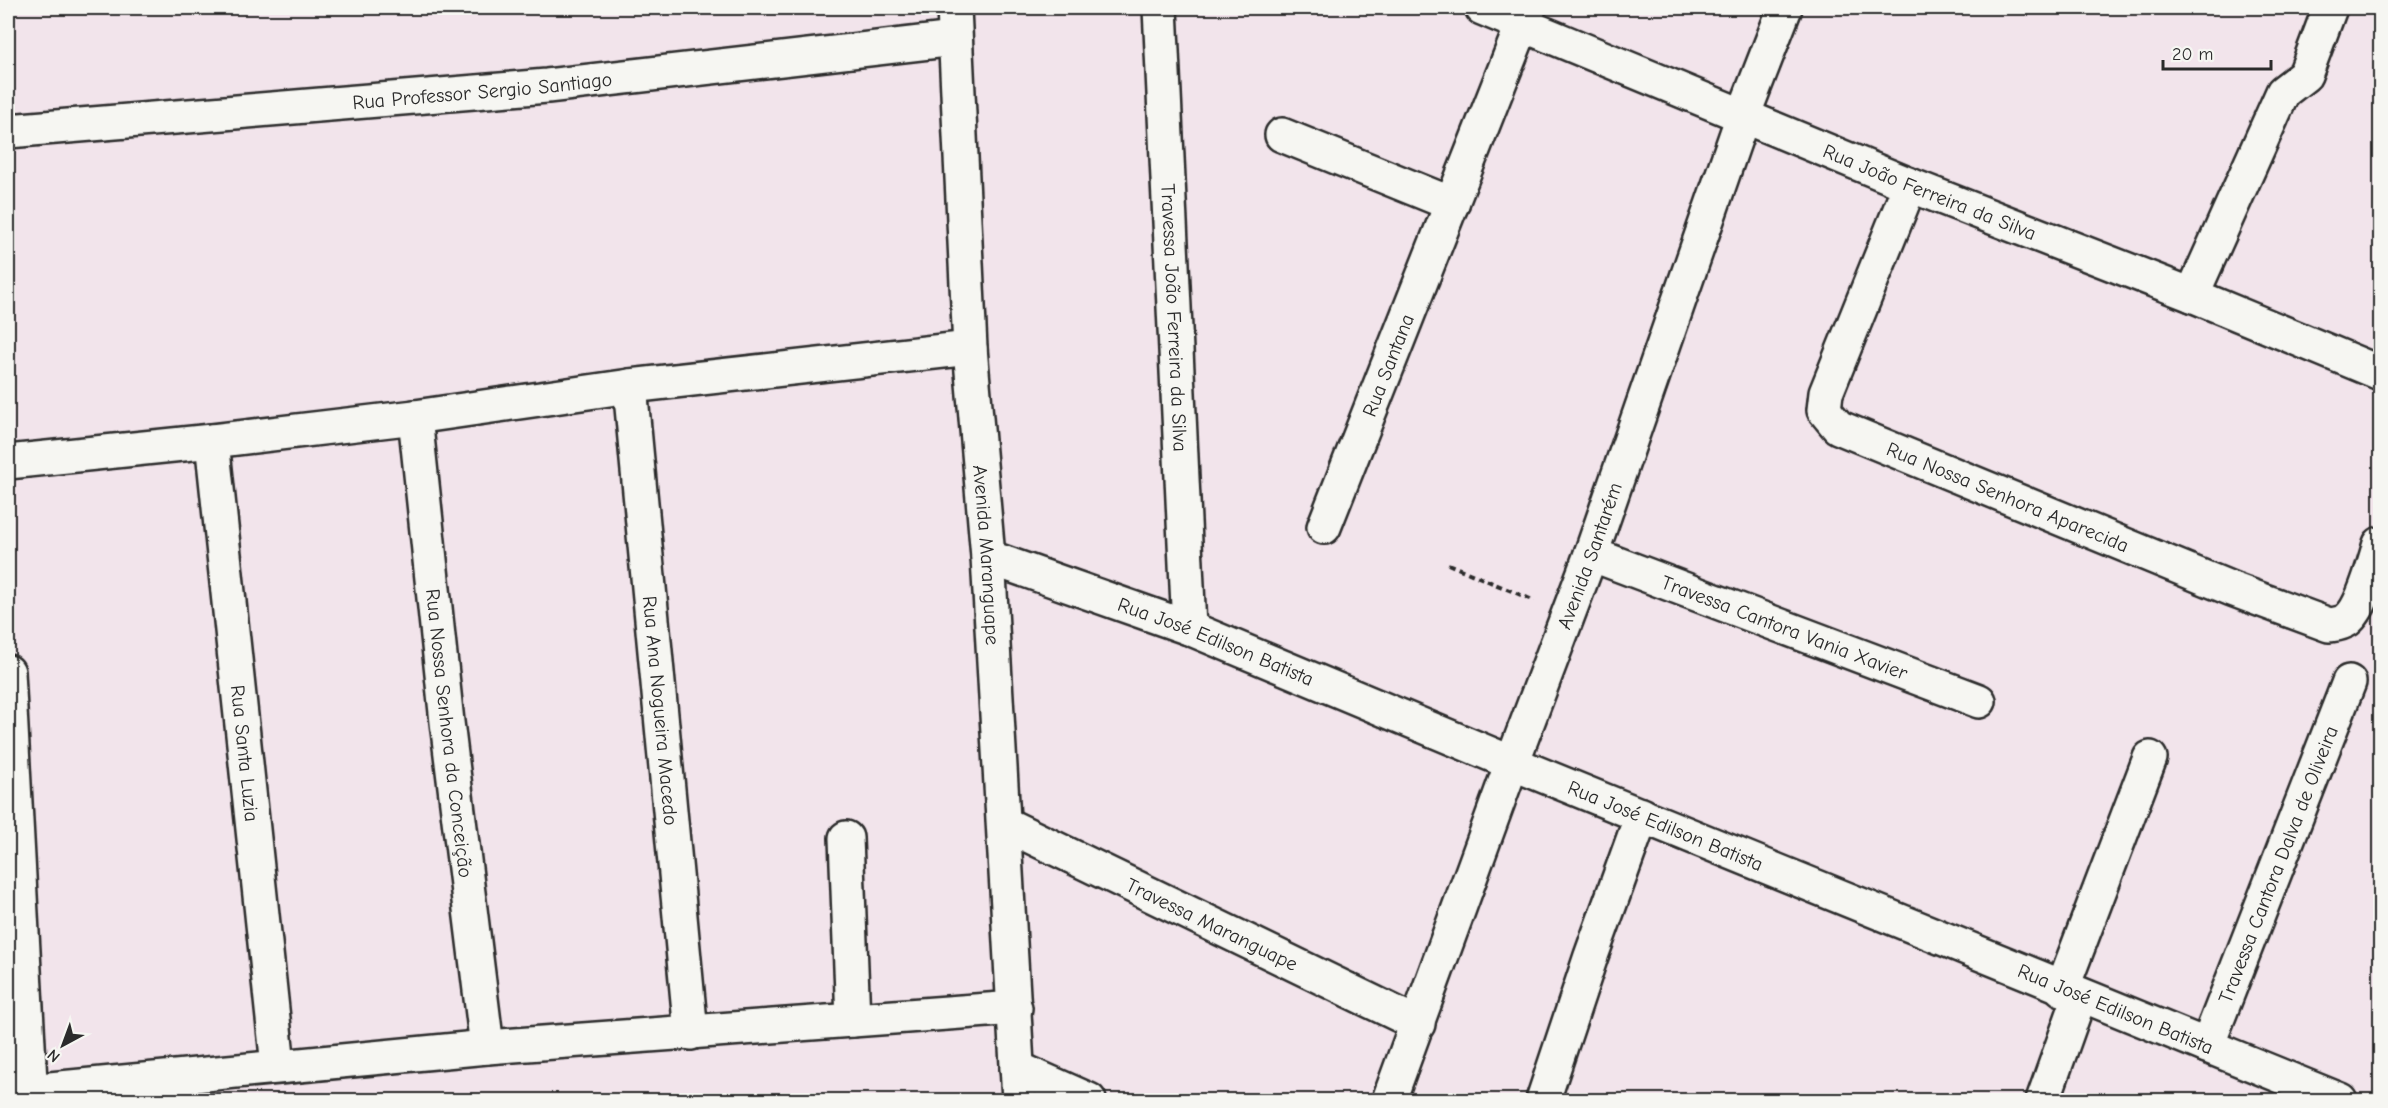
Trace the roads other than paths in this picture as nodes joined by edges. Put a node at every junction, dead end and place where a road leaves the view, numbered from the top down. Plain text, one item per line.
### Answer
1 (1160, 8) edge
2 (1482, 8) edge
3 (1785, 8) edge
4 (2330, 8) edge
5 (1526, 16) edge
6 (955, 23) edge
7 (1743, 116) junction
8 (8, 131) edge
9 (1282, 135) dead end
10 (1910, 185) junction
11 (1452, 204) junction
12 (2192, 295) junction
13 (970, 348) junction
14 (2380, 373) edge
15 (630, 386) junction
16 (416, 417) junction
17 (212, 441) junction
18 (8, 462) edge
19 (1324, 527) dead end
20 (2380, 544) edge
21 (1591, 554) junction
22 (988, 558) junction
23 (1189, 628) junction
24 (8, 672) edge
25 (2349, 682) dead end
26 (1979, 701) dead end
27 (2150, 758) dead end
28 (1512, 764) junction
29 (11, 793) edge
30 (1642, 815) junction
31 (1005, 824) junction
32 (846, 838) dead end
33 (2071, 992) junction
34 (1015, 1008) junction
35 (853, 1020) junction
36 (1418, 1024) junction
37 (691, 1033) junction
38 (2207, 1046) junction
39 (487, 1047) junction
40 (278, 1066) junction
41 (1017, 1068) junction
42 (23, 1095) edge
43 (1019, 1101) edge
44 (1089, 1101) edge
45 (1389, 1101) edge
46 (1543, 1101) edge
47 (2043, 1101) edge
48 (2340, 1101) edge

1 - 23 street, Travessa João Ferreira da Silva
2 - 5 street, Rua João Ferreira da Silva
3 - 7 street, Avenida Santarém
4 - 12 street
5 - 7 street, Rua João Ferreira da Silva
5 - 11 street, Rua Santana
6 - 8 street, Rua Professor Sergio Santiago
6 - 13 street, Avenida Maranguape
7 - 10 street, Rua João Ferreira da Silva
7 - 21 street, Avenida Santarém
9 - 11 street
10 - 12 street, Rua João Ferreira da Silva
10 - 20 street, Rua Nossa Senhora Aparecida
11 - 19 street, Rua Santana
12 - 14 street, Rua João Ferreira da Silva
13 - 15 street
13 - 22 street, Avenida Maranguape
15 - 16 street
15 - 37 street, Rua Ana Nogueira Macedo
16 - 17 street
16 - 39 street, Rua Nossa Senhora da Conceição
17 - 18 street
17 - 40 street, Rua Santa Luzia
21 - 26 street, Travessa Cantora Vania Xavier
21 - 28 street, Avenida Santarém
22 - 23 street, Rua José Edilson Batista
22 - 31 street, Avenida Maranguape
23 - 28 street, Rua José Edilson Batista
24 - 29 street
25 - 38 street, Travessa Cantora Dalva de Oliveira
27 - 33 street
28 - 30 street, Rua José Edilson Batista
28 - 36 street, Avenida Santarém
29 - 42 street
30 - 33 street, Rua José Edilson Batista
30 - 46 street
31 - 34 street, Avenida Maranguape
31 - 36 street, Travessa Maranguape
32 - 35 street
33 - 38 street, Rua José Edilson Batista
33 - 47 street
34 - 35 street
34 - 41 street, Avenida Maranguape
35 - 37 street
36 - 45 street, Avenida Santarém
37 - 39 street
38 - 48 street, Rua José Edilson Batista
39 - 40 street
40 - 42 street
41 - 43 street, Avenida Maranguape
41 - 44 street

